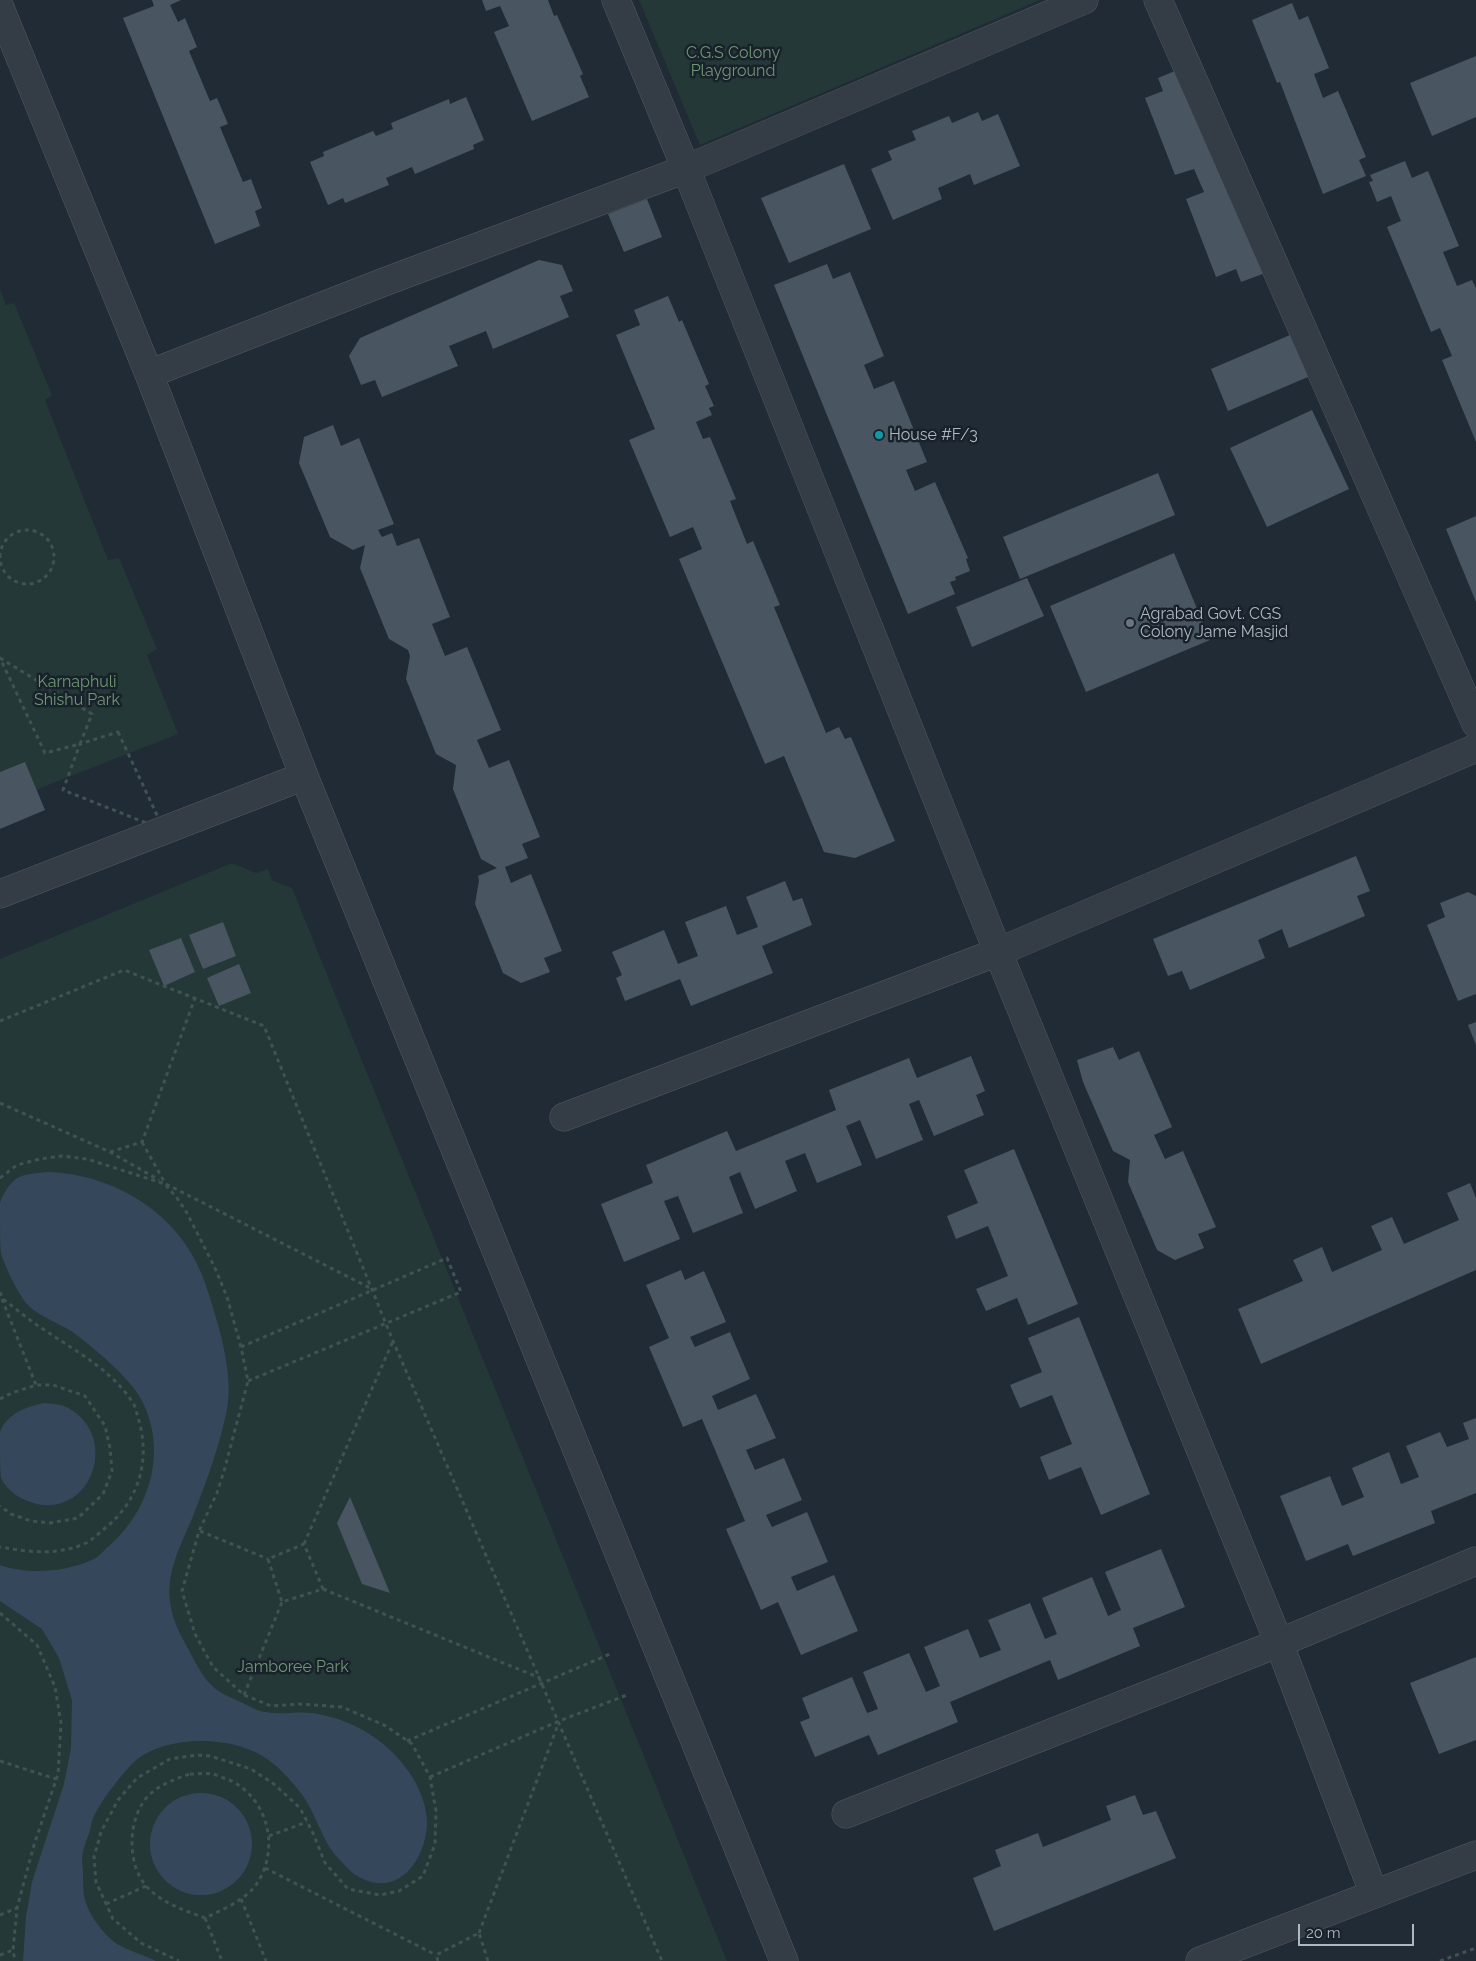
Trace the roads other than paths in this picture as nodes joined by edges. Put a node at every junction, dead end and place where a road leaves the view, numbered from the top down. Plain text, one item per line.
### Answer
1 (616, 0) edge
2 (1084, 0) edge
3 (1158, 0) edge
4 (0, 8) edge
5 (686, 169) junction
6 (149, 374) junction
7 (1476, 724) edge
8 (1476, 748) edge
9 (304, 776) junction
10 (0, 894) edge
11 (998, 952) junction
12 (564, 1117) dead end
13 (1476, 1561) edge
14 (1279, 1644) junction
15 (846, 1814) dead end
16 (1476, 1855) edge
17 (1374, 1894) junction
18 (784, 1961) edge
19 (1200, 1961) edge

1 - 5 street
2 - 5 street
3 - 7 street
4 - 6 street
5 - 6 street
5 - 11 street
6 - 9 street
8 - 11 street
9 - 10 street
9 - 18 street
11 - 12 street
11 - 14 street
13 - 14 street
14 - 15 street
14 - 17 street
16 - 17 street
17 - 19 street

